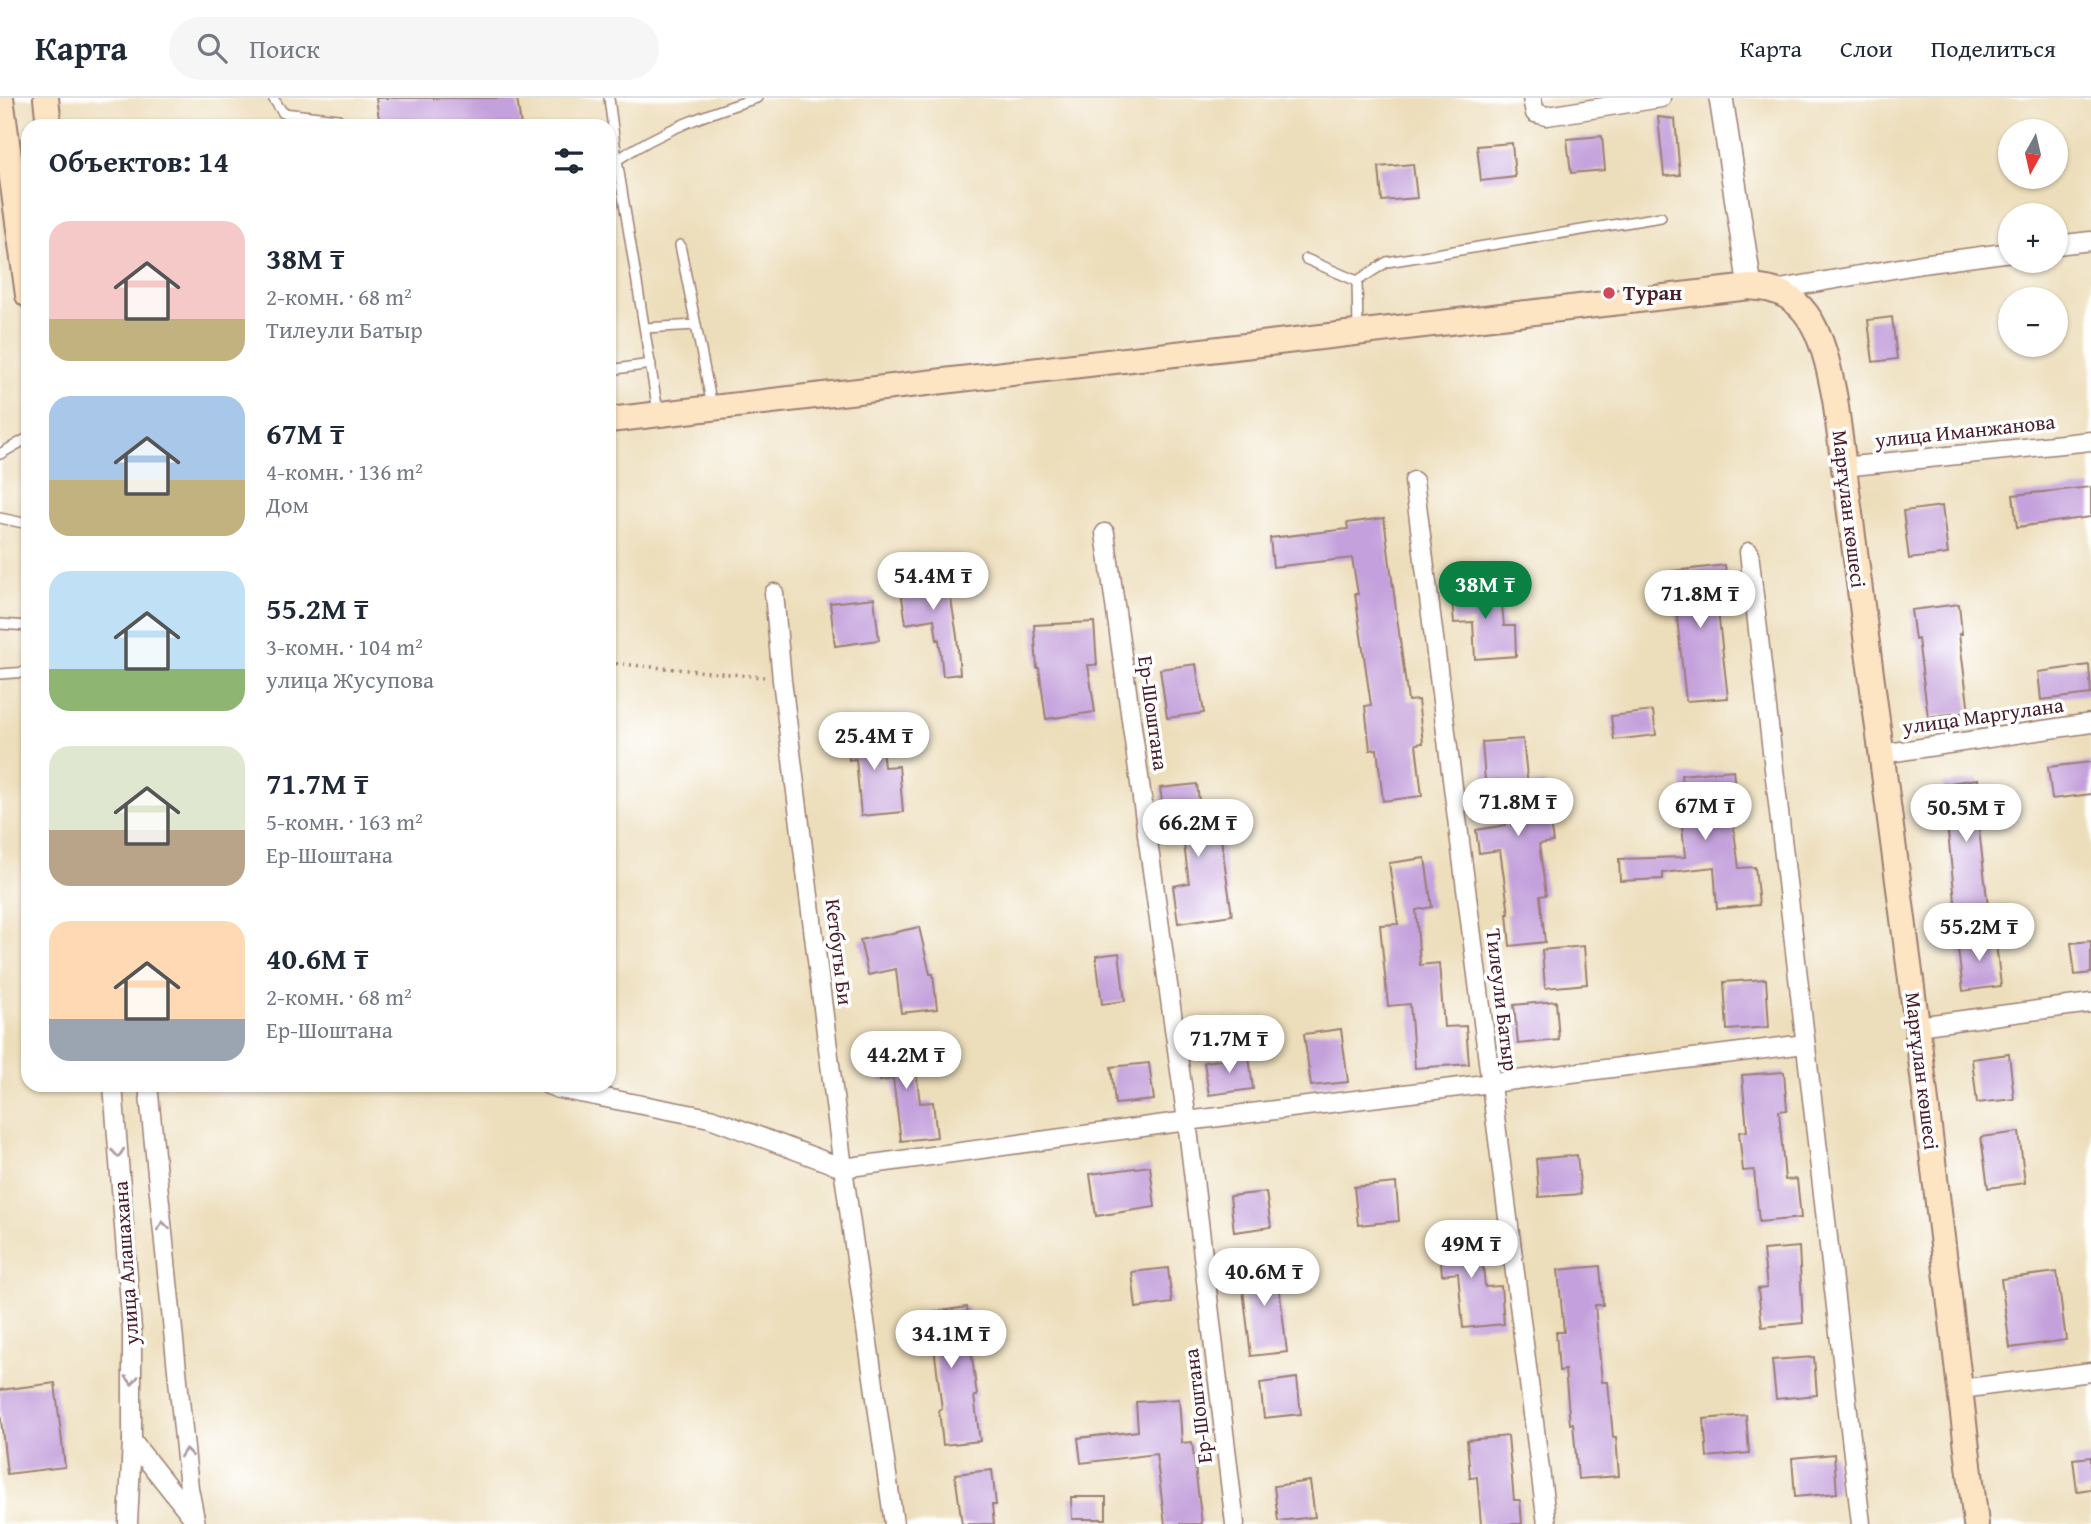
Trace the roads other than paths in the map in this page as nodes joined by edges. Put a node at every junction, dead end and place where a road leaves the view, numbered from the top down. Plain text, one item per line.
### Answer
1 (1, 98) edge
2 (46, 98) edge
3 (273, 98) edge
4 (609, 98) edge
5 (757, 98) edge
6 (1532, 98) edge
7 (1661, 98) edge
8 (1721, 98) edge
9 (48, 119) edge
10 (338, 119) edge
11 (610, 119) edge
12 (616, 158) edge
13 (616, 176) edge
14 (1661, 217) dead end
15 (2091, 241) edge
16 (21, 244) edge
17 (2068, 244) edge
18 (680, 245) dead end
19 (1998, 254) edge
20 (1306, 259) dead end
21 (1357, 281) junction
22 (1749, 287) junction
23 (1774, 290) junction
24 (696, 325) junction
25 (645, 328) junction
26 (1358, 333) junction
27 (651, 364) junction
28 (616, 369) edge
29 (712, 408) junction
30 (658, 414) junction
31 (616, 419) edge
32 (2091, 441) edge
33 (21, 442) edge
34 (0, 454) edge
35 (1843, 467) junction
36 (1414, 481) dead end
37 (0, 518) edge
38 (21, 522) edge
39 (1105, 533) dead end
40 (1749, 552) dead end
41 (774, 593) dead end
42 (0, 624) edge
43 (21, 626) edge
44 (21, 672) edge
45 (0, 674) edge
46 (2091, 723) edge
47 (1881, 754) junction
48 (2091, 1003) edge
49 (1917, 1026) junction
50 (1805, 1044) junction
51 (1489, 1084) junction
52 (114, 1092) edge
53 (149, 1092) edge
54 (575, 1092) edge
55 (1187, 1121) junction
56 (842, 1168) junction
57 (2091, 1372) edge
58 (1961, 1389) junction
59 (132, 1441) junction
60 (195, 1522) edge
61 (128, 1524) edge
62 (894, 1524) edge
63 (1235, 1524) edge
64 (1547, 1524) edge
65 (1861, 1524) edge
66 (1976, 1524) edge

1 - 16 main road
2 - 9 main road
3 - 10 lane
4 - 11 lane
5 - 12 lane
6 - 7 street
8 - 22 street
13 - 25 lane
14 - 21 lane
15 - 17 street
18 - 24 lane
19 - 23 street
20 - 21 lane
21 - 26 lane
22 - 23 main road, Марғұлан көшесі
22 - 26 main road, Марғұлан көшесі
23 - 35 main road, Марғұлан көшесі
24 - 25 lane
24 - 29 lane
25 - 27 lane
26 - 29 main road, Марғұлан көшесі
27 - 28 lane
27 - 30 lane
29 - 30 main road, Марғұлан көшесі
30 - 31 main road, Марғұлан көшесі
32 - 35 street, улица Иманжанова
33 - 34 lane
35 - 47 main road, Марғұлан көшесі
36 - 51 street, Тилеули Батыр
37 - 38 lane
39 - 55 street, Ер-Шоштана
40 - 50 street
41 - 56 street, Кетбугы Би
42 - 43 lane
44 - 45 lane
46 - 47 street, улица Маргулана
47 - 49 main road, Марғұлан көшесі
48 - 49 street
49 - 58 main road, Марғұлан көшесі
50 - 51 street
50 - 65 street
51 - 55 street
51 - 64 street, Тилеули Батыр
52 -> 59 street, улица Алашахана
60 -> 53 street
54 - 56 street
55 - 56 street
55 - 63 street, Ер-Шоштана
56 - 62 street, Кетбугы Би
57 - 58 street
58 - 66 main road, Марғұлан көшесі
59 - 60 street
59 - 61 street, улица Алашахана

